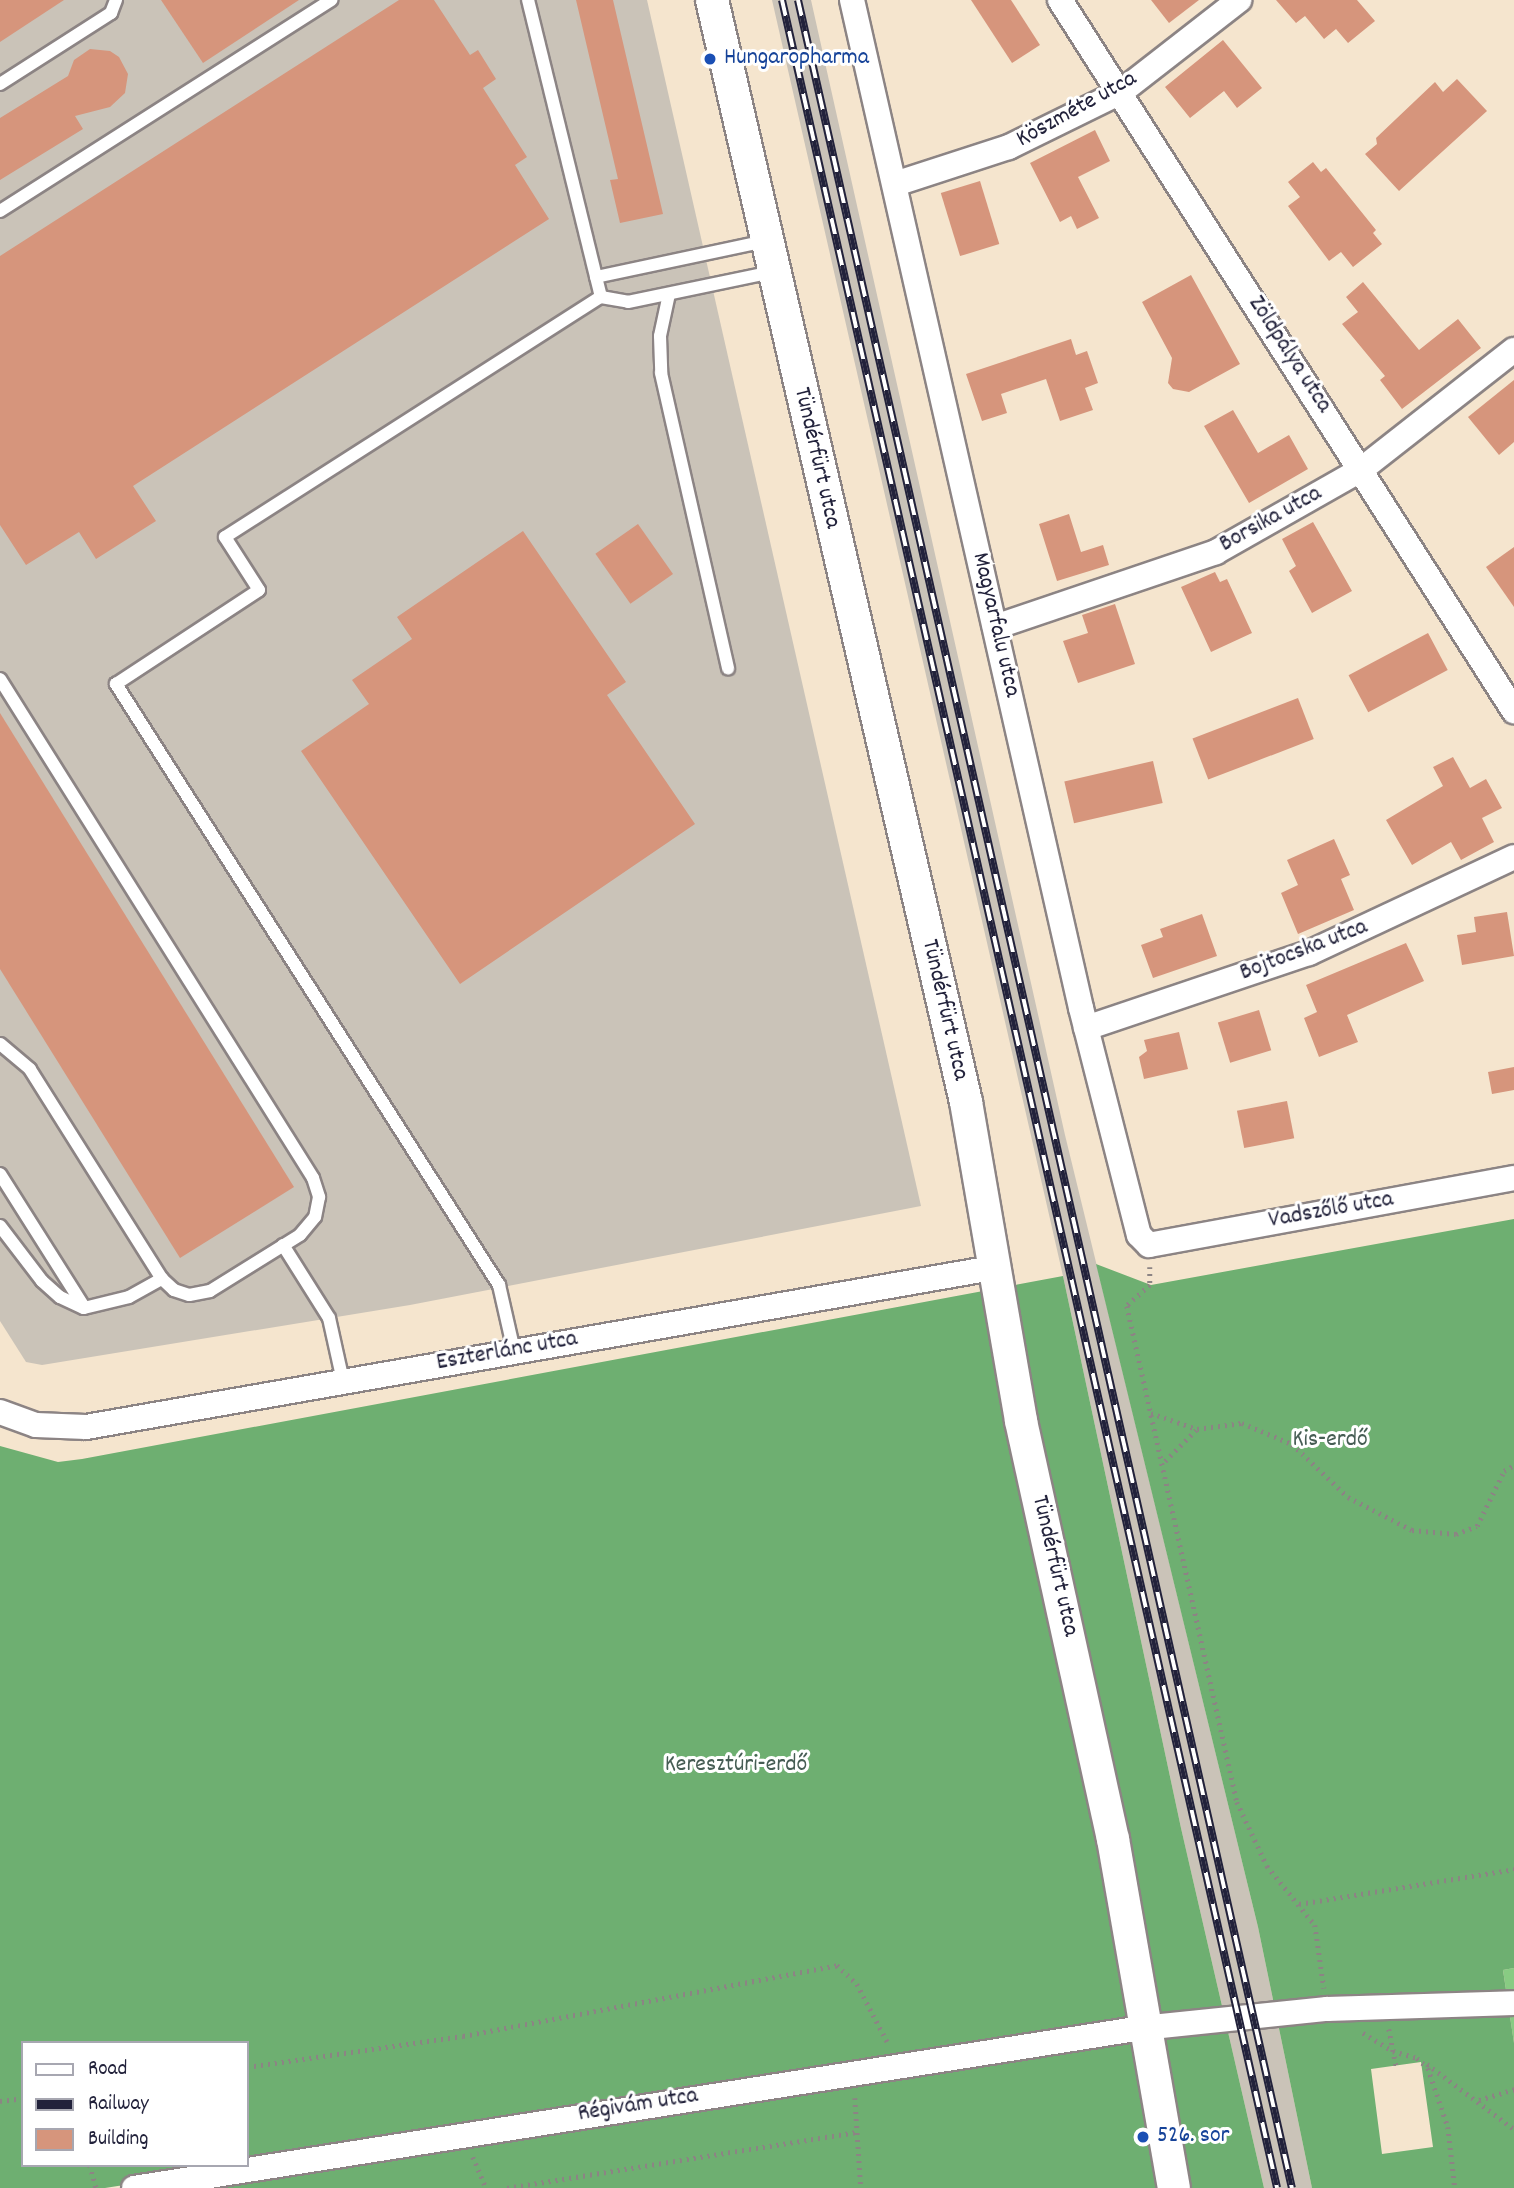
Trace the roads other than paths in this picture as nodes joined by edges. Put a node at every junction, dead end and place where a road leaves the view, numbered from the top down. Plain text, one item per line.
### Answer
1 (116, 0) edge
2 (331, 0) edge
3 (528, 0) edge
4 (712, 0) edge
5 (852, 0) edge
6 (1060, 0) edge
7 (1239, 0) edge
8 (0, 84) edge
9 (1121, 92) junction
10 (895, 184) junction
11 (0, 211) edge
12 (766, 241) junction
13 (773, 272) junction
14 (596, 277) junction
15 (669, 294) junction
16 (601, 297) junction
17 (1514, 351) edge
18 (1362, 469) junction
19 (995, 626) junction
20 (728, 669) dead end
21 (0, 679) edge
22 (1514, 711) edge
23 (1514, 856) edge
24 (1086, 1028) junction
25 (0, 1044) edge
26 (0, 1174) edge
27 (1514, 1178) edge
28 (0, 1226) edge
29 (283, 1245) junction
30 (1149, 1245) joint
31 (998, 1267) junction
32 (162, 1279) junction
33 (85, 1308) junction
34 (514, 1351) junction
35 (343, 1381) junction
36 (8, 1416) edge
37 (1514, 2003) edge
38 (1142, 2028) junction
39 (134, 2188) edge
40 (1174, 2188) edge

1 - 8 lane
2 - 11 lane
3 - 14 lane
4 - 12 street, Tündérfürt utca
5 - 10 street, Magyarfalu utca
6 - 9 street, Zöldpálya utca
7 - 9 street, Köszméte utca
9 - 10 street, Köszméte utca
9 - 18 street, Zöldpálya utca
10 - 19 street, Magyarfalu utca
12 - 13 street, Tündérfürt utca
12 - 14 lane
13 - 15 lane
13 - 31 street, Tündérfürt utca
14 - 16 lane
15 - 16 lane
15 - 20 lane
16 - 34 lane
17 - 18 street, Borsika utca
18 - 19 street, Borsika utca
18 - 22 street, Zöldpálya utca
19 - 24 street, Magyarfalu utca
21 - 29 lane
23 - 24 street, Bojtocska utca
24 - 30 street, Magyarfalu utca
25 - 32 lane
26 - 33 lane
27 - 30 street, Vadszőlő utca
28 - 33 lane
29 - 32 lane
29 - 35 lane
31 - 34 street, Eszterlánc utca
31 - 38 street, Tündérfürt utca
32 - 33 lane
34 - 35 street, Eszterlánc utca
35 - 36 street, Eszterlánc utca
37 - 38 street
38 - 39 street, Régivám utca
38 - 40 street, Tündérfürt utca

